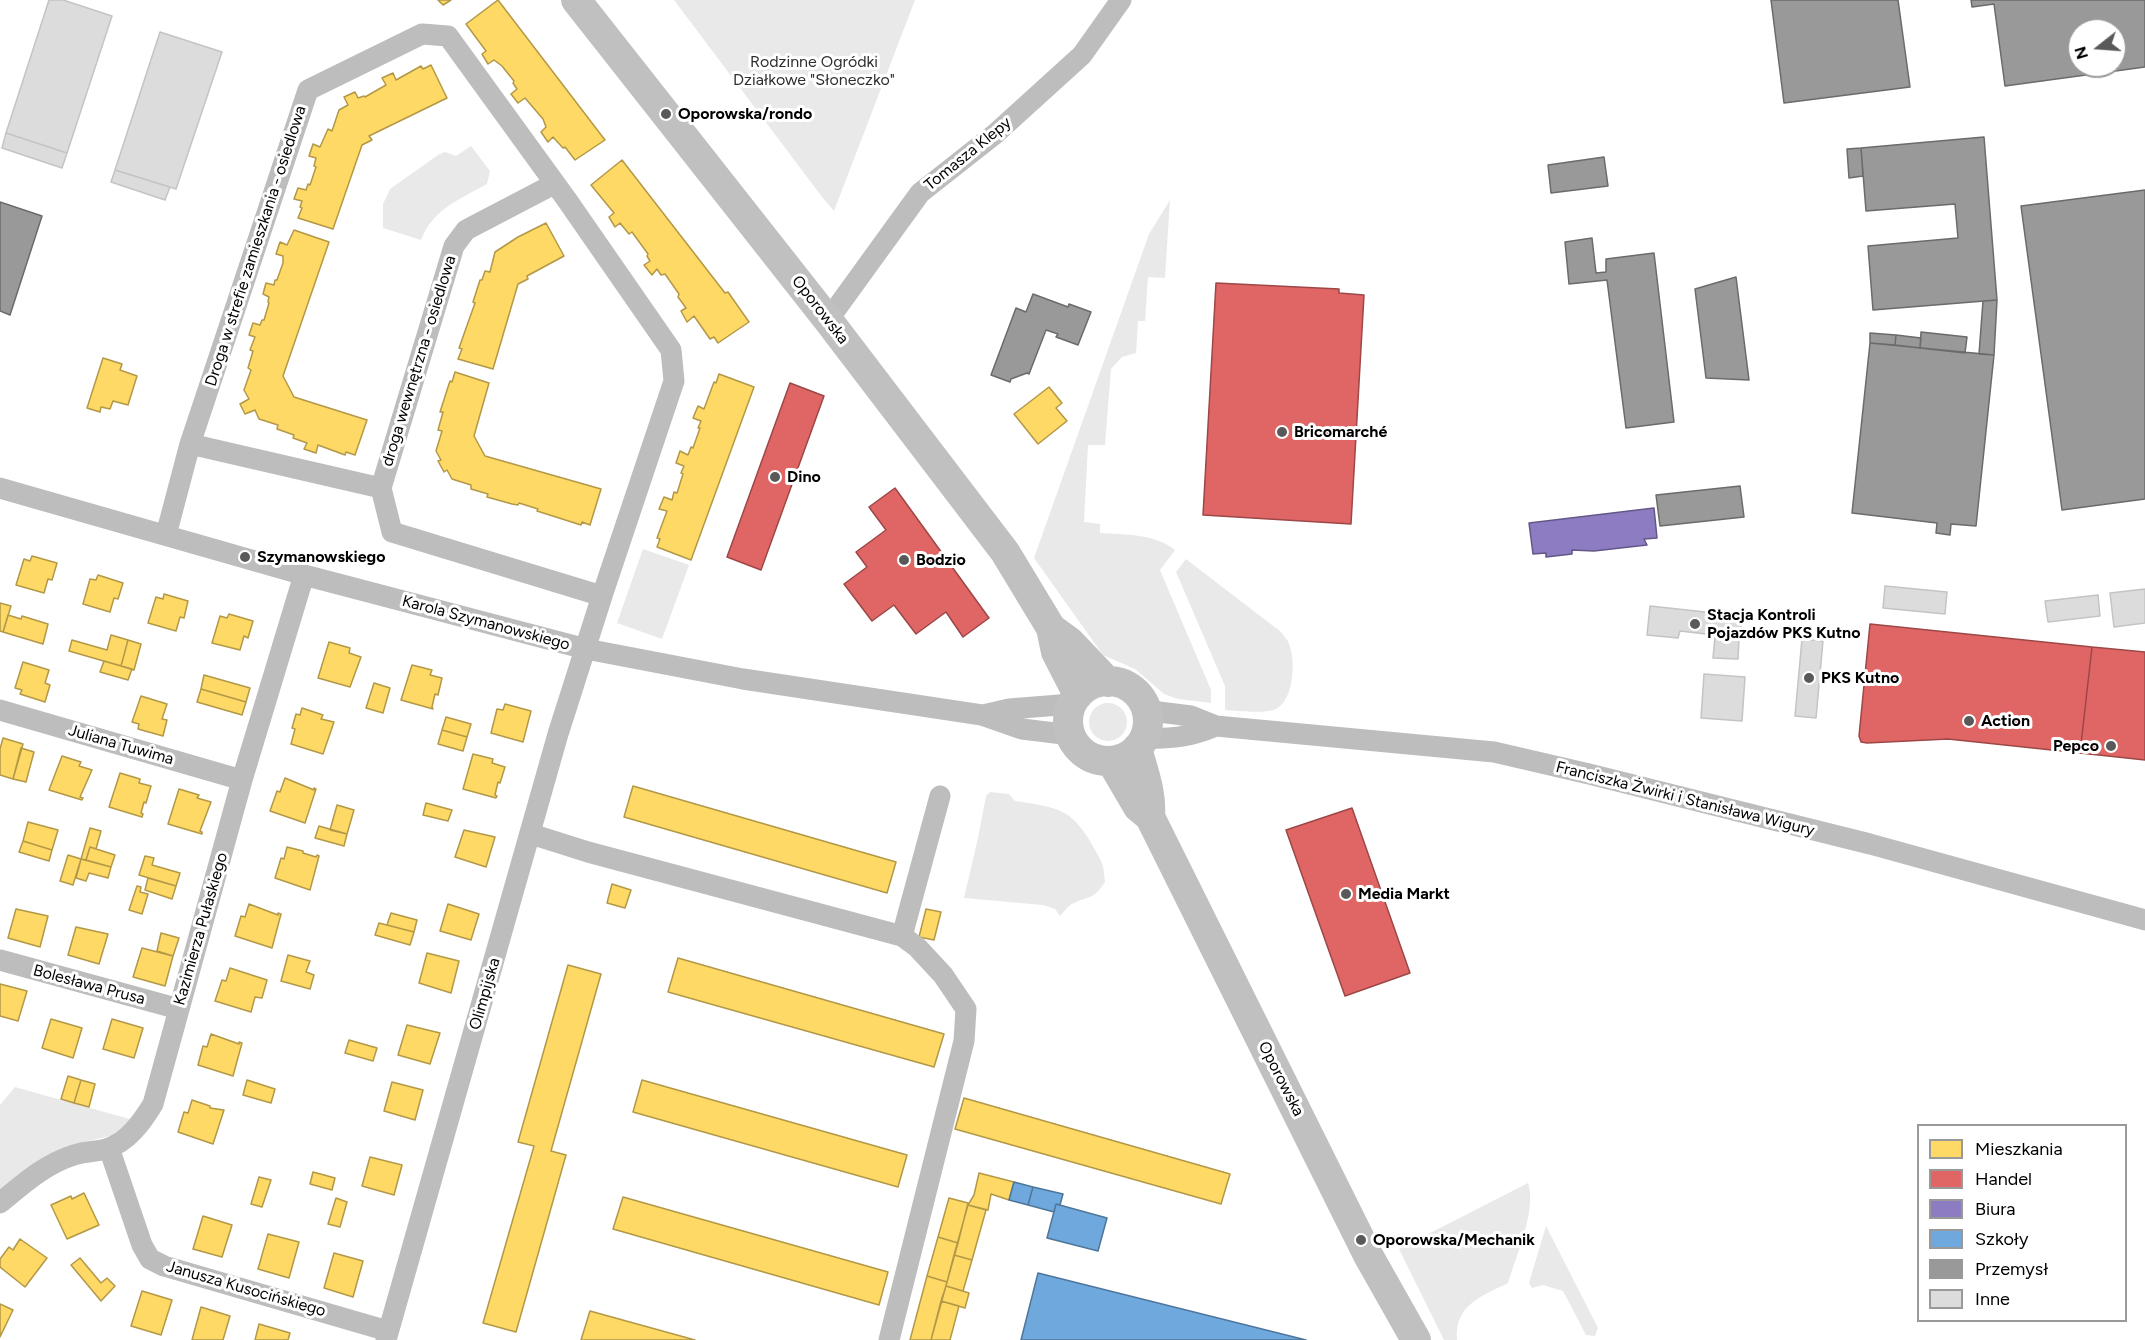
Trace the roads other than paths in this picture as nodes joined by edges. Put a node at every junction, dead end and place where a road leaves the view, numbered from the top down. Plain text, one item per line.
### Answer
1 (576, 0) edge
2 (1121, 0) edge
3 (554, 183) junction
4 (828, 320) junction
5 (674, 381) joint
6 (190, 444) junction
7 (0, 488) edge
8 (381, 488) junction
9 (166, 534) junction
10 (304, 575) junction
11 (602, 597) junction
12 (1051, 628) junction
13 (586, 649) junction
14 (1108, 682) junction
15 (1075, 700) junction
16 (1145, 708) junction
17 (0, 710) edge
18 (982, 716) junction
19 (1216, 726) junction
20 (1071, 735) junction
21 (1141, 743) junction
22 (1111, 761) junction
23 (242, 780) junction
24 (940, 796) dead end
25 (1150, 817) junction
26 (531, 834) junction
27 (2145, 920) edge
28 (902, 936) junction
29 (0, 960) edge
30 (179, 1009) junction
31 (109, 1148) junction
32 (0, 1203) edge
33 (387, 1335) edge
34 (889, 1340) edge
35 (1416, 1340) edge

1 - 4 street, Oporowska
2 - 4 street, Tomasza Klepy
3 - 5 street, Droga w strefie zamieszkania - osiedlowa
3 - 6 street, Droga w strefie zamieszkania - osiedlowa
3 - 8 street, droga wewnętrzna - osiedlowa
4 - 12 street, Oporowska
5 - 11 street, Olimpijska
6 - 8 street
6 - 9 street, Droga w strefie zamieszkania - osiedlowa
7 - 9 street, Karola Szymanowskiego
8 - 11 street
9 - 10 street, Karola Szymanowskiego
10 - 13 street, Karola Szymanowskiego
10 - 23 street, Kazimierza Pułaskiego
11 - 13 street, Olimpijska
12 - 14 street, Oporowska
12 - 15 street, Oporowska
13 - 18 street, Karola Szymanowskiego
13 - 26 street, Olimpijska
14 - 15 street
14 - 16 street
15 - 18 street, Karola Szymanowskiego
15 - 20 street
16 - 19 street, Franciszka Żwirki i Stanisława Wigury
16 - 21 street
17 - 23 street, Juliana Tuwima
18 - 20 street, Karola Szymanowskiego
19 - 21 street, Franciszka Żwirki i Stanisława Wigury
19 - 27 street, Franciszka Żwirki i Stanisława Wigury
20 - 22 street
21 - 22 street
21 - 25 street, Oporowska
22 - 25 street, Oporowska
23 - 30 street, Kazimierza Pułaskiego
24 - 28 street
25 - 35 street, Oporowska
26 - 28 street
26 - 33 street, Olimpijska
28 - 34 street
29 - 30 street, Bolesława Prusa
30 - 31 street, Kazimierza Pułaskiego
31 - 32 street, Kazimierza Pułaskiego
31 - 33 street, Janusza Kusocińskiego

